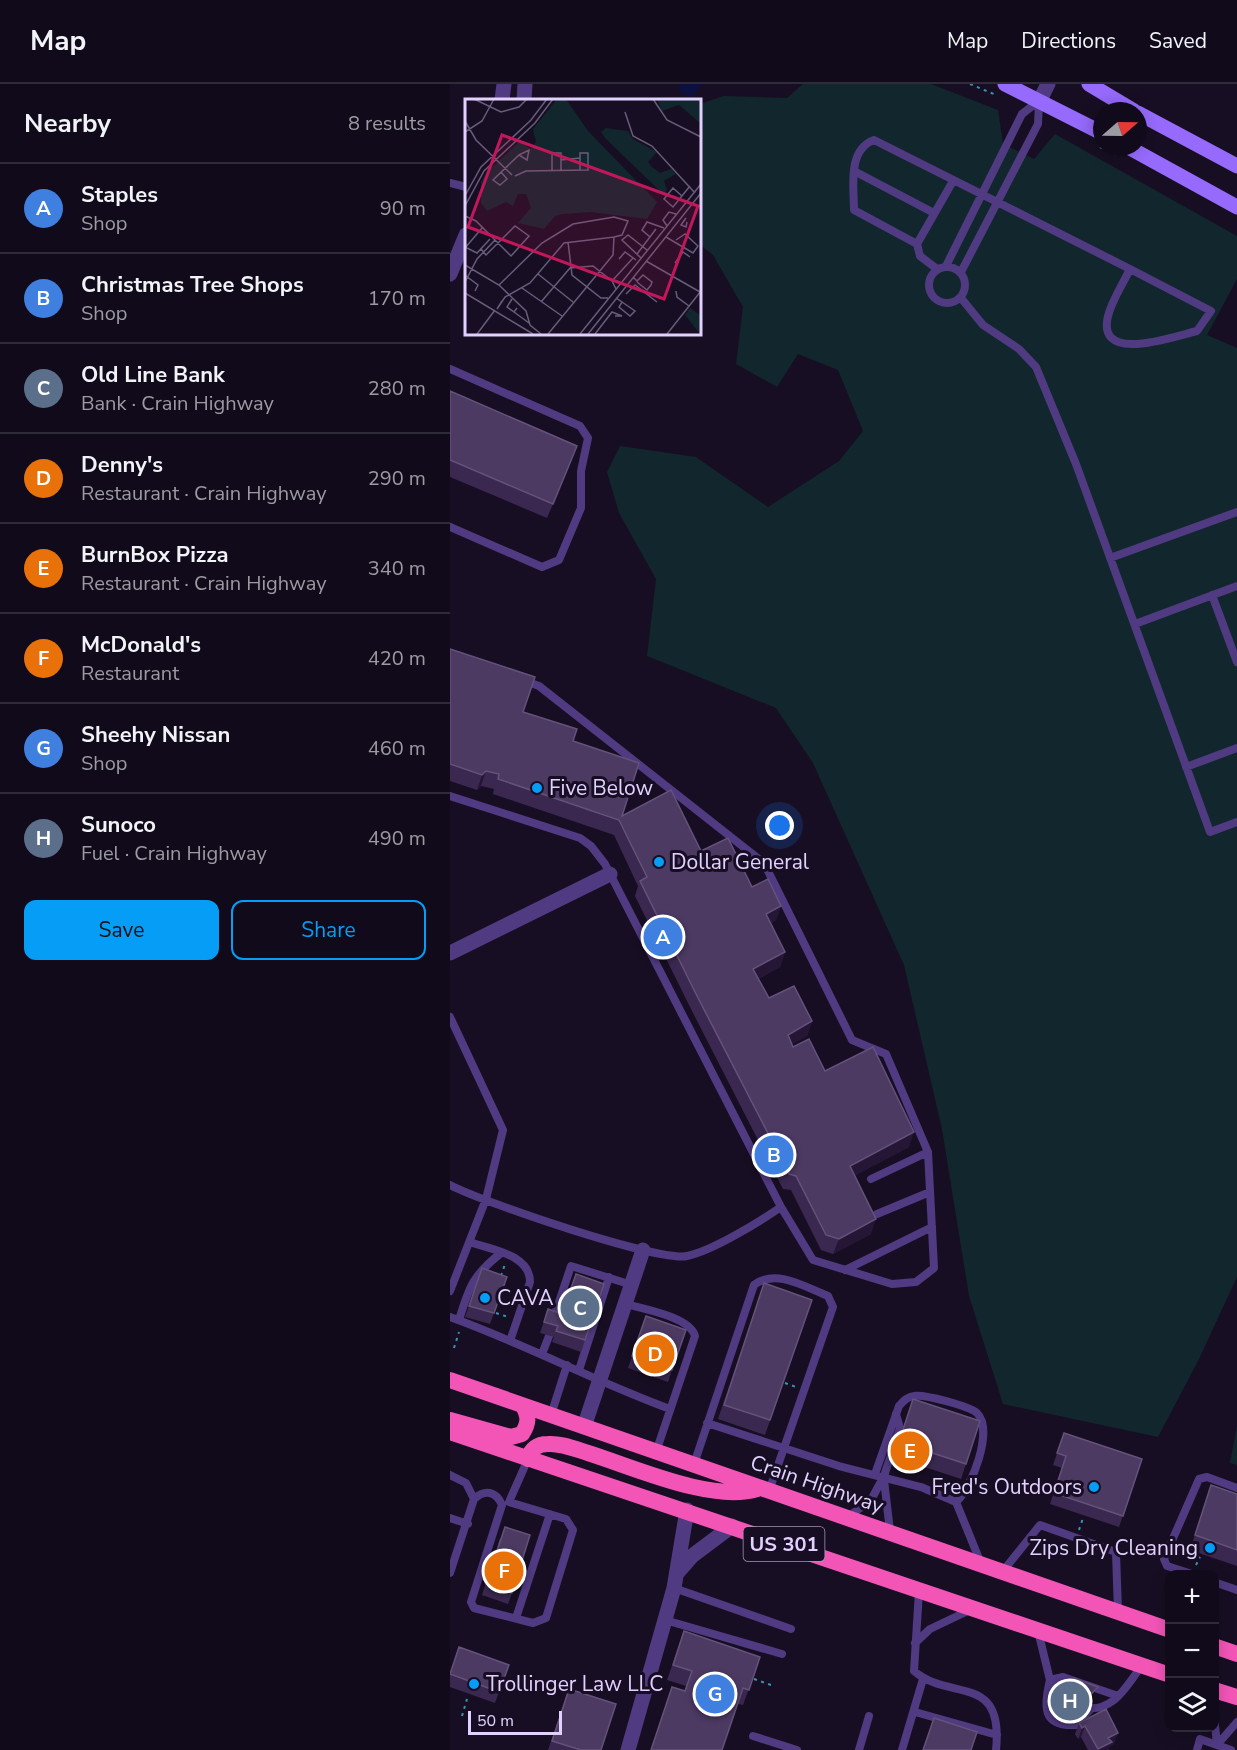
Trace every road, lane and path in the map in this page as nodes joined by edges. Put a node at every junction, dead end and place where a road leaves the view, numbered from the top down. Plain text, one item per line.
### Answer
1 (504, 84) edge
2 (525, 84) edge
3 (970, 84) edge
4 (1048, 84) edge
5 (1089, 84) edge
6 (1002, 90) edge
7 (502, 99) edge
8 (524, 99) edge
9 (1040, 100) junction
10 (1119, 102) edge
11 (1147, 118) edge
12 (1093, 128) edge
13 (1144, 156) edge
14 (1237, 166) edge
15 (854, 171) junction
16 (953, 181) junction
17 (450, 183) edge
18 (465, 187) edge
19 (982, 194) junction
20 (999, 202) junction
21 (1237, 207) edge
22 (934, 213) junction
23 (465, 237) edge
24 (917, 244) junction
25 (941, 268) junction
26 (1130, 269) junction
27 (961, 272) junction
28 (450, 274) edge
29 (961, 298) junction
30 (450, 369) edge
31 (1237, 512) edge
32 (450, 527) edge
33 (1110, 558) junction
34 (1237, 586) edge
35 (1212, 595) junction
36 (1135, 624) junction
37 (1237, 662) edge
38 (516, 678) edge
39 (1237, 748) edge
40 (1186, 767) junction
41 (450, 796) edge
42 (1237, 822) edge
43 (610, 874) junction
44 (450, 953) edge
45 (450, 1017) edge
46 (928, 1152) junction
47 (871, 1179) dead end
48 (450, 1185) edge
49 (930, 1192) junction
50 (486, 1199) junction
51 (781, 1207) junction
52 (877, 1214) dead end
53 (932, 1227) junction
54 (470, 1242) junction
55 (643, 1250) junction
56 (504, 1255) junction
57 (845, 1270) junction
58 (609, 1277) junction
59 (499, 1280) edge
60 (632, 1285) junction
61 (450, 1291) edge
62 (626, 1304) junction
63 (450, 1317) edge
64 (459, 1320) junction
65 (552, 1323) edge
66 (459, 1332) dead end
67 (549, 1336) dead end
68 (510, 1341) junction
69 (454, 1348) dead end
70 (542, 1354) junction
71 (567, 1365) junction
72 (579, 1370) junction
73 (452, 1378) edge
74 (601, 1381) junction
75 (523, 1406) junction
76 (670, 1409) junction
77 (896, 1414) junction
78 (551, 1415) junction
79 (450, 1420) edge
80 (707, 1423) junction
81 (584, 1427) junction
82 (450, 1432) edge
83 (784, 1448) junction
84 (656, 1452) junction
85 (528, 1459) junction
86 (694, 1465) junction
87 (875, 1474) junction
88 (450, 1475) edge
89 (884, 1476) junction
90 (1237, 1488) edge
91 (765, 1490) junction
92 (474, 1499) junction
93 (956, 1502) junction
94 (506, 1503) junction
95 (687, 1510) junction
96 (550, 1514) junction
97 (450, 1518) edge
98 (847, 1518) junction
99 (468, 1524) junction
100 (732, 1526) junction
101 (890, 1533) junction
102 (981, 1565) junction
103 (1178, 1570) edge
104 (1002, 1572) junction
105 (450, 1573) edge
106 (675, 1581) junction
107 (1219, 1585) edge
108 (919, 1590) junction
109 (1237, 1590) edge
110 (974, 1609) junction
111 (1118, 1612) junction
112 (516, 1618) junction
113 (665, 1620) junction
114 (1165, 1628) edge
115 (791, 1629) dead end
116 (1038, 1630) junction
117 (915, 1643) junction
118 (1219, 1647) edge
119 (782, 1654) dead end
120 (1237, 1654) edge
121 (1142, 1665) junction
122 (1165, 1673) edge
123 (754, 1679) edge
124 (923, 1679) junction
125 (1050, 1680) junction
126 (771, 1685) dead end
127 (1219, 1691) edge
128 (1059, 1696) edge
129 (1119, 1696) junction
130 (1237, 1698) edge
131 (467, 1699) dead end
132 (1081, 1707) edge
133 (1091, 1709) junction
134 (915, 1712) junction
135 (462, 1716) dead end
136 (869, 1716) dead end
137 (1237, 1722) edge
138 (1216, 1732) edge
139 (997, 1735) junction
140 (753, 1736) dead end
141 (1217, 1744) junction
142 (628, 1750) edge
143 (796, 1750) edge
144 (859, 1750) edge
145 (902, 1750) edge
146 (996, 1750) edge
147 (1197, 1750) edge
148 (1231, 1750) edge

1 - 7 street
2 - 8 street
3 - 6 path
4 - 9 street
5 - 10 main road
6 - 9 main road
9 - 12 main road
9 - 19 lane
9 - 20 lane
11 - 14 main road
13 - 21 main road
15 - 16 lane
15 - 22 lane
15 - 24 lane
16 - 19 lane
16 - 22 lane
17 - 18 lane
19 - 20 lane
19 - 25 lane
20 - 26 lane
20 - 27 lane
22 - 24 lane
23 - 28 street
24 - 25 lane
25 - 27 lane
25 - 29 lane
26 - 26 lane
27 - 29 lane
29 - 33 lane
30 - 32 lane
31 - 33 lane
33 - 36 lane
34 - 35 lane
35 - 36 lane
35 - 37 lane
36 - 40 lane
38 - 46 lane
39 - 40 lane
40 - 42 lane
41 - 43 lane
43 - 44 street
43 - 51 lane
45 - 50 lane
46 - 47 lane
46 - 49 lane
48 - 50 lane
49 - 52 lane
49 - 53 lane
50 - 54 lane
50 - 55 lane
51 - 55 lane
51 - 57 lane
53 - 57 lane
53 - 57 lane
54 - 56 lane
54 - 61 lane
55 - 60 street
56 - 59 path
56 - 64 lane
56 - 68 lane
58 - 60 lane
58 - 65 lane
58 - 72 lane
60 - 62 street
62 - 74 street
62 - 76 lane
63 - 64 lane
64 - 68 lane
66 - 69 path
67 - 70 lane
68 - 70 lane
70 - 71 lane
71 - 72 lane
71 - 78 lane
72 - 74 lane
73 - 75 highway, Crain Highway / US 301
74 - 76 lane
74 - 81 street
75 - 78 highway, Crain Highway / US 301
75 - 79 highway
76 - 84 lane
77 - 87 lane
77 - 89 lane
77 - 93 lane
78 - 81 highway, Crain Highway / US 301
80 - 83 lane
80 - 83 lane
80 - 86 lane
81 - 84 highway, Crain Highway / US 301
82 - 85 highway, US 301
83 - 87 lane
83 - 91 lane
84 - 86 highway, Crain Highway / US 301
85 - 91 highway
85 - 94 lane
85 - 95 highway, US 301
86 - 91 highway, Crain Highway / US 301
87 - 89 lane
88 - 92 lane
89 - 93 lane
89 - 98 lane
89 - 101 lane
90 - 103 lane
91 - 98 highway, Crain Highway / US 301
92 - 94 lane
92 - 99 lane
93 - 102 lane
94 - 96 lane
94 - 112 lane
95 - 100 highway, US 301
95 - 106 street
96 - 112 lane
96 - 112 lane
97 - 99 lane
98 - 101 highway, Crain Highway / US 301
99 - 105 lane
100 - 106 street
100 - 108 highway, US 301
101 - 102 highway, Crain Highway / US 301
102 - 104 highway, Crain Highway / US 301
104 - 111 highway, Crain Highway / US 301
104 - 111 lane
106 - 113 street
106 - 115 lane
107 - 109 lane
108 - 110 highway, US 301
108 - 117 lane
110 - 116 highway, US 301
110 - 117 lane
111 - 114 highway, Crain Highway / US 301
113 - 119 lane
113 - 142 street
116 - 121 highway, US 301
116 - 125 lane
117 - 124 lane
118 - 120 highway
121 - 122 highway, US 301
121 - 129 lane
123 - 126 path
124 - 134 lane
124 - 139 lane
125 - 128 lane
125 - 129 lane
125 - 133 lane
127 - 130 highway
129 - 133 lane
131 - 135 path
132 - 133 lane
134 - 139 lane
134 - 145 lane
136 - 144 lane
137 - 141 lane
138 - 141 lane
139 - 146 lane
140 - 143 lane
141 - 147 lane
141 - 148 lane

